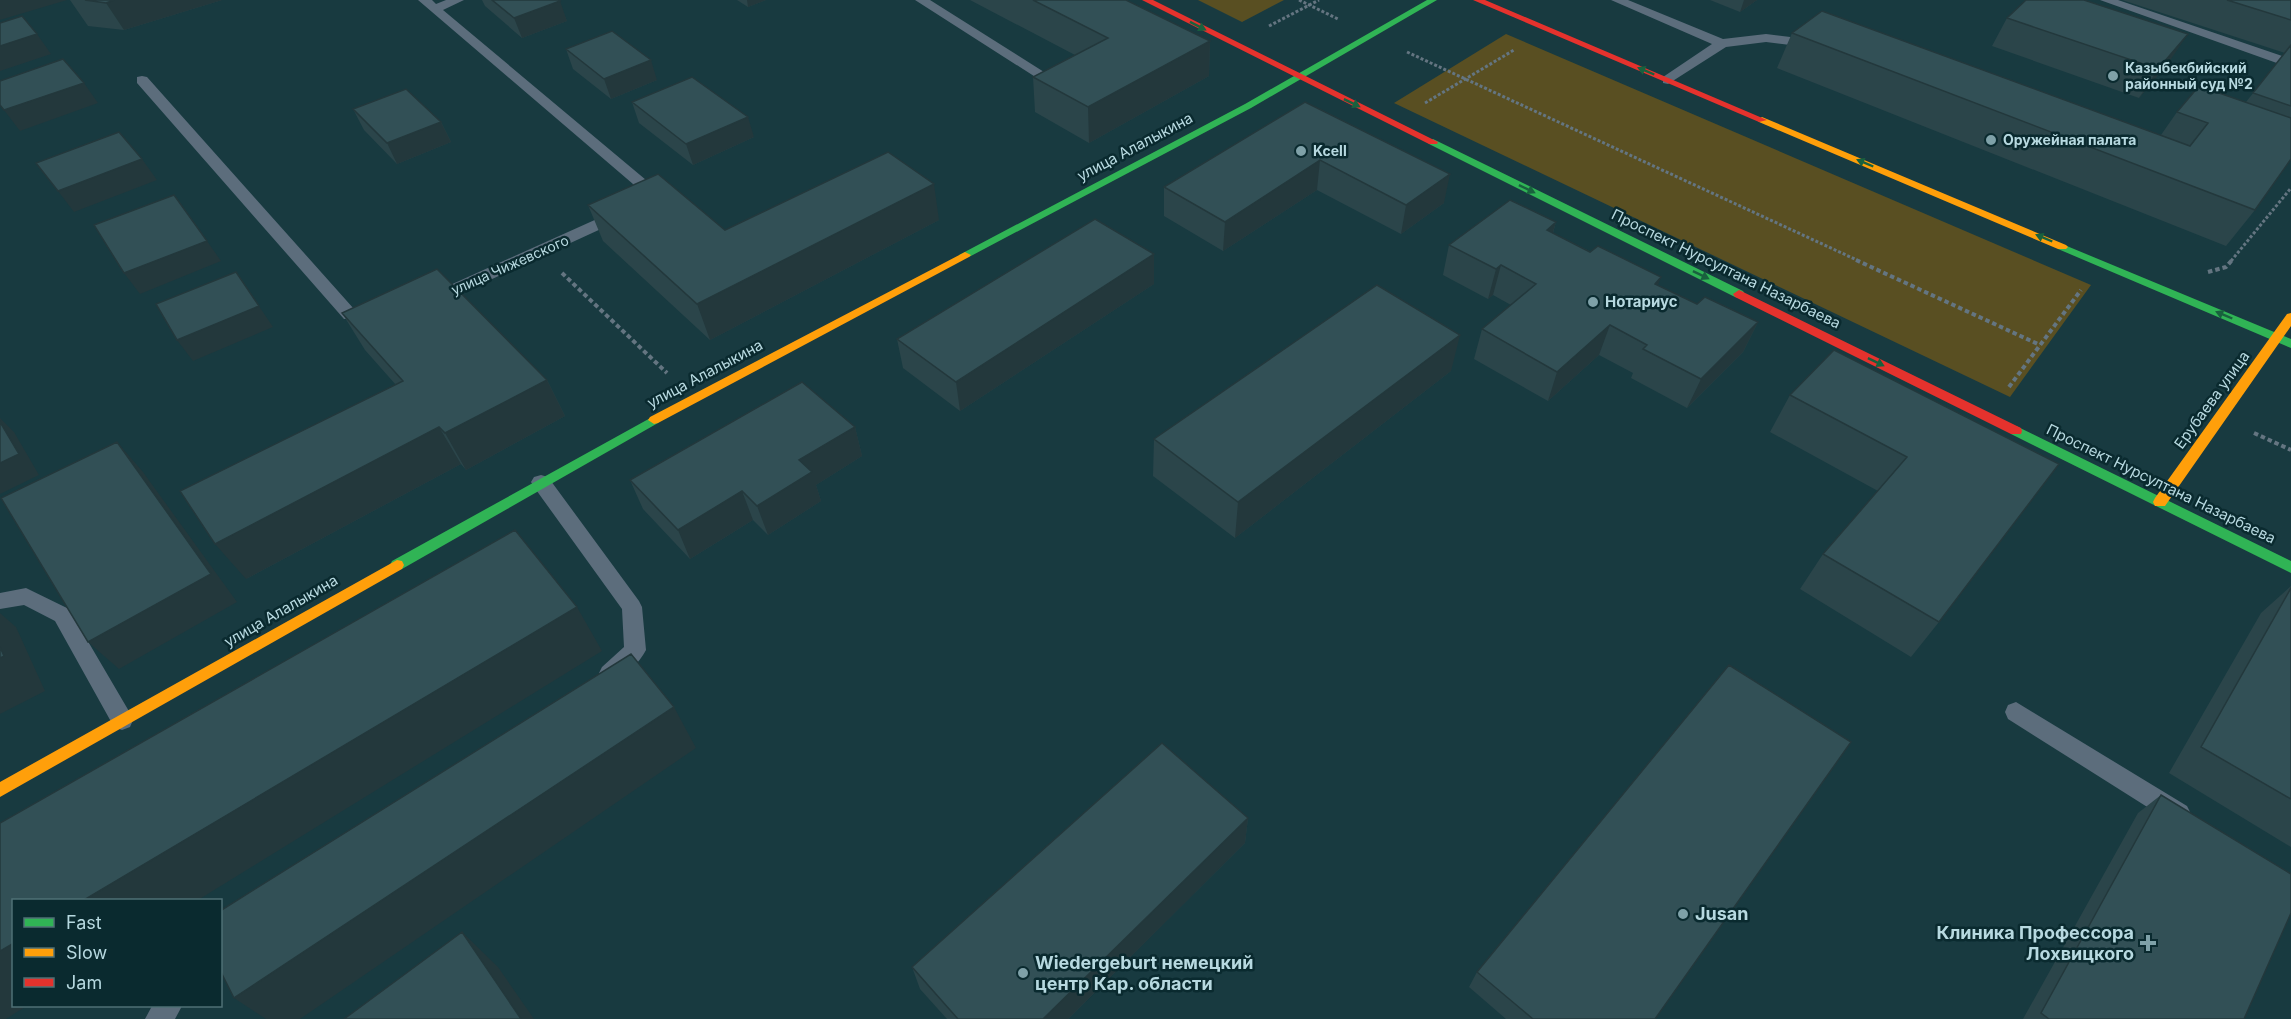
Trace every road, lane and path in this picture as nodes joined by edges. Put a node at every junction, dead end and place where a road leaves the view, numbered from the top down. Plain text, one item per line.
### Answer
1 (458, 0) edge
2 (921, 0) edge
3 (1146, 0) edge
4 (1299, 0) edge
5 (1433, 0) edge
6 (1478, 0) edge
7 (1617, 0) edge
8 (2106, 0) edge
9 (429, 4) edge
10 (1371, 36) junction
11 (1722, 43) junction
12 (1833, 46) edge
13 (2291, 64) edge
14 (1299, 77) junction
15 (142, 80) dead end
16 (1668, 80) junction
17 (1056, 84) edge
18 (2291, 188) edge
19 (540, 252) junction
20 (2101, 262) junction
21 (2200, 269) dead end
22 (424, 304) edge
23 (382, 314) edge
24 (2291, 317) edge
25 (2277, 339) junction
26 (2291, 344) edge
27 (2040, 345) junction
28 (693, 398) junction
29 (1987, 417) junction
30 (541, 483) junction
31 (2160, 502) junction
32 (2291, 567) edge
33 (0, 600) edge
34 (598, 684) edge
35 (2016, 712) dead end
36 (122, 720) junction
37 (0, 790) edge
38 (2202, 829) edge
39 (167, 1007) edge
40 (158, 1019) edge

1 - 9 lane
2 - 17 lane
3 -> 14 main road, Проспект Нурсултана Назарбаева
4 - 10 path
5 - 10 main road, улица Алалыкина
16 -> 6 main road
7 - 11 lane
8 - 13 lane
9 - 19 lane, улица Чижевского
10 - 14 main road, улица Алалыкина
10 - 27 path
11 - 12 lane
11 - 16 lane
14 - 28 main road, улица Алалыкина
14 -> 29 main road, Проспект Нурсултана Назарбаева
15 - 23 lane
20 -> 16 main road
18 - 21 path
19 - 22 lane, улица Чижевского
19 - 28 path
25 -> 20 main road
20 - 27 path
24 - 25 main road, Ерубаева улица
25 - 26 main road
25 - 31 main road, Ерубаева улица
27 - 29 path
28 - 30 main road, улица Алалыкина
29 - 31 main road, Проспект Нурсултана Назарбаева
30 - 34 lane
30 - 36 main road, улица Алалыкина
31 - 32 main road, Проспект Нурсултана Назарбаева
33 - 36 lane
35 - 38 lane
36 - 37 main road, улица Алалыкина
39 - 40 lane

